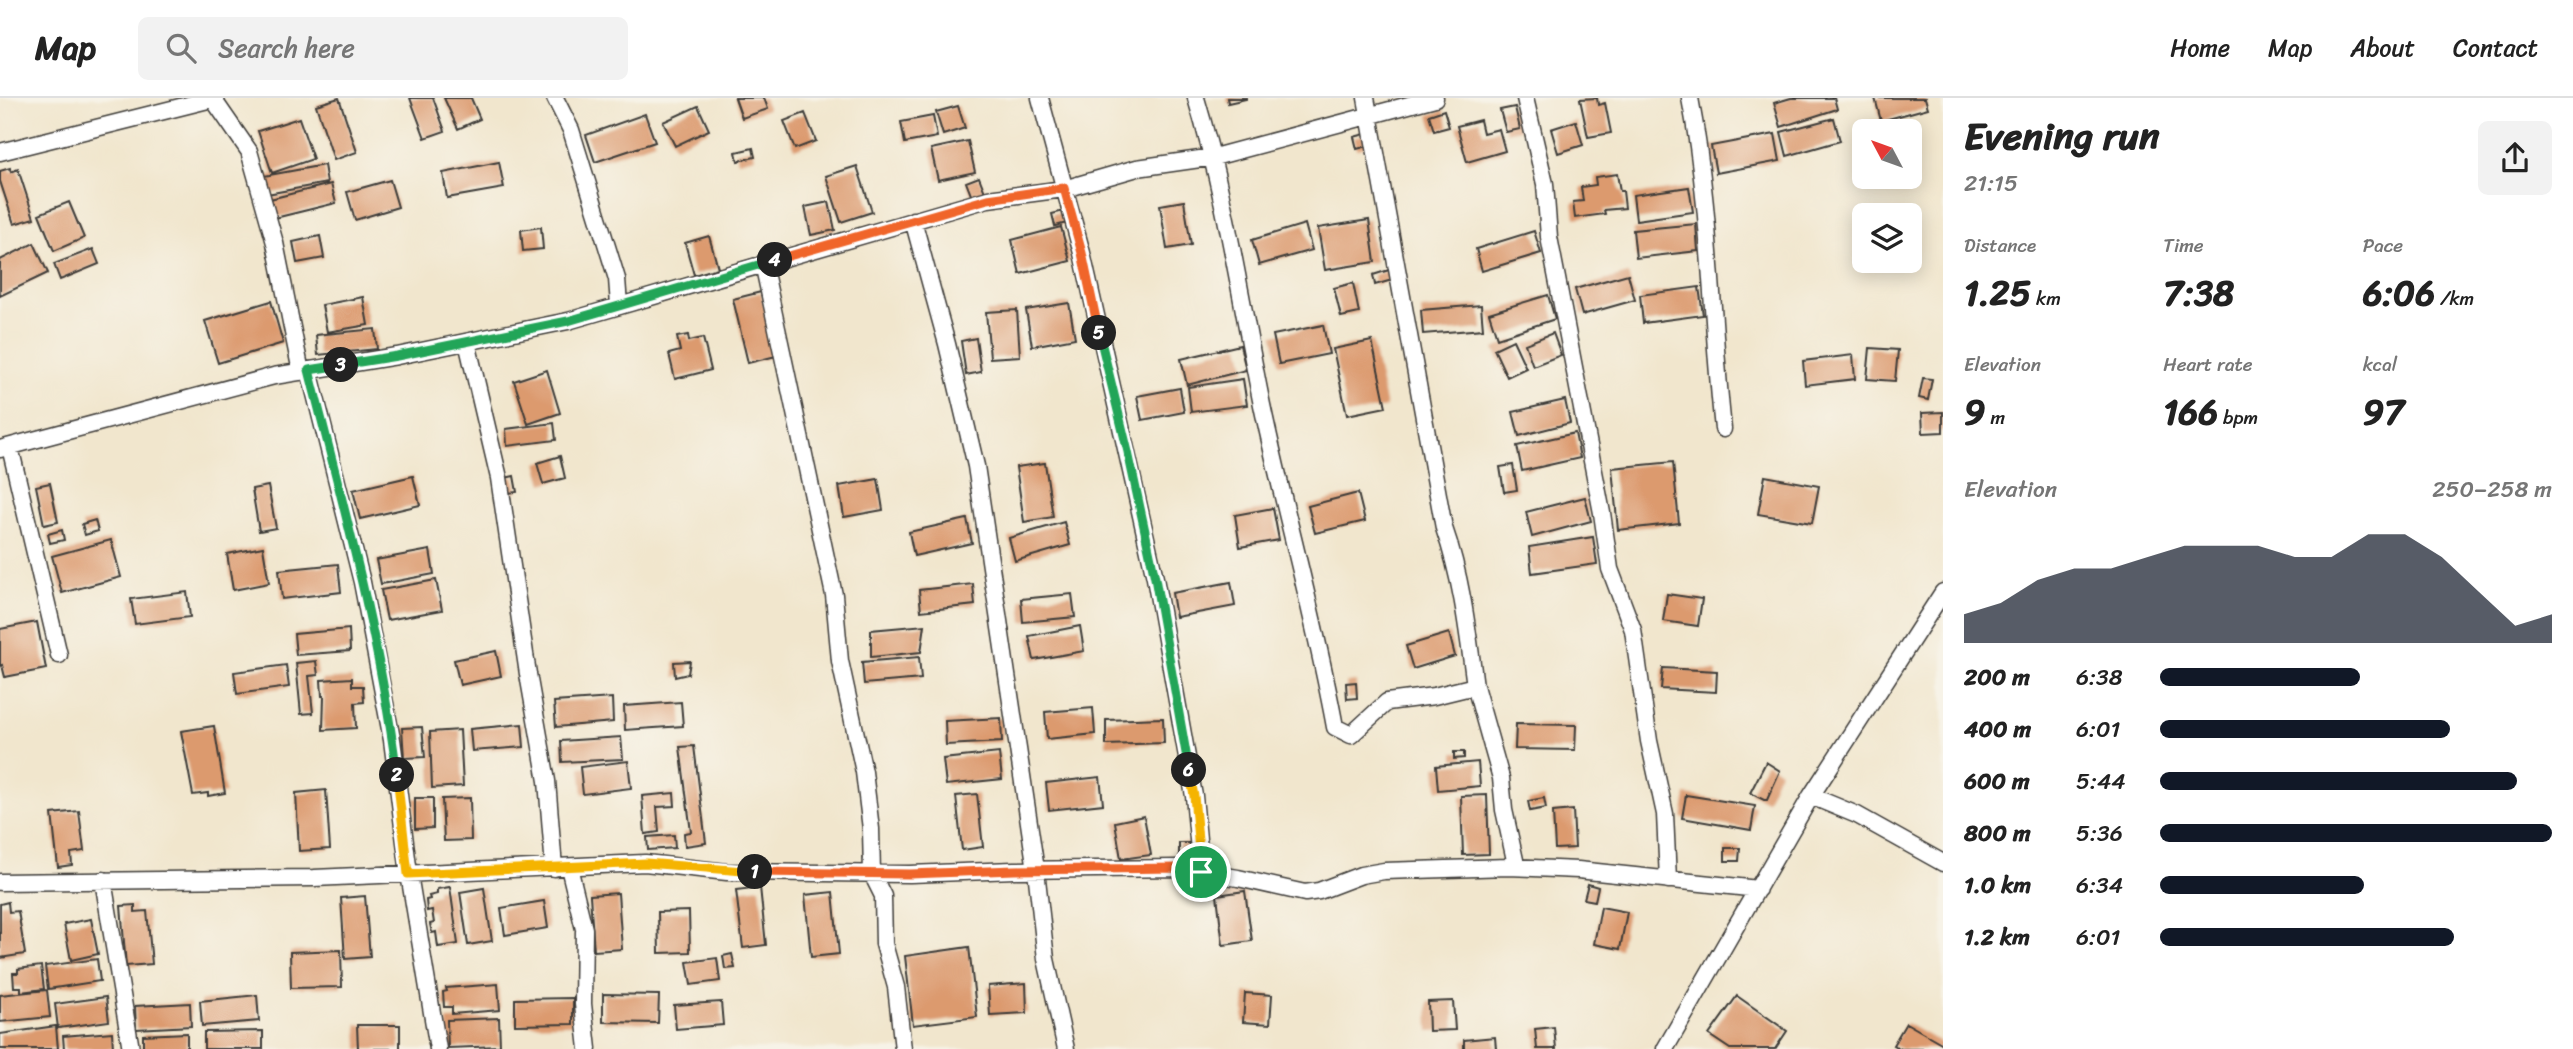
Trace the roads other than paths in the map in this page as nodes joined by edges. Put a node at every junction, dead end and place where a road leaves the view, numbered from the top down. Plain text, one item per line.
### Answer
1 (215, 98) edge
2 (555, 98) edge
3 (1040, 98) edge
4 (1196, 98) edge
5 (1366, 98) edge
6 (1435, 98) edge
7 (1525, 98) edge
8 (1690, 98) edge
9 (1369, 117) junction
10 (0, 152) edge
11 (1214, 157) junction
12 (1064, 188) junction
13 (914, 220) junction
14 (763, 263) junction
15 (619, 305) junction
16 (467, 342) junction
17 (305, 371) junction
18 (1723, 429) dead end
19 (5, 448) edge
20 (1943, 592) edge
21 (59, 655) dead end
22 (1475, 686) junction
23 (1811, 796) junction
24 (1943, 863) edge
25 (561, 867) junction
26 (1508, 867) junction
27 (1036, 870) junction
28 (1201, 872) junction
29 (408, 874) junction
30 (872, 874) junction
31 (103, 880) junction
32 (1668, 880) junction
33 (0, 882) edge
34 (1758, 889) junction
35 (131, 1049) edge
36 (438, 1049) edge
37 (587, 1049) edge
38 (903, 1049) edge
39 (1066, 1049) edge
40 (1665, 1049) edge

1 - 10 street
1 - 17 street
2 - 15 street
3 - 12 street
4 - 11 street
5 - 9 street
6 - 9 street
7 - 32 street
8 - 18 street
9 - 11 street
9 - 22 street
11 - 12 street
11 - 22 street
12 - 13 street
12 - 28 street
13 - 14 street
13 - 27 street
14 - 15 street
14 - 30 street
15 - 16 street
16 - 17 street
16 - 25 street
17 - 19 street
17 - 29 street
19 - 21 street
20 - 23 street
22 - 26 street
23 - 24 street
23 - 34 street
25 - 29 street
25 - 30 street
25 - 37 street
26 - 28 street
26 - 32 street
27 - 28 street
27 - 30 street
27 - 39 street
29 - 31 street
29 - 36 street
30 - 38 street
31 - 33 street
31 - 35 street
32 - 34 street
34 - 40 street

